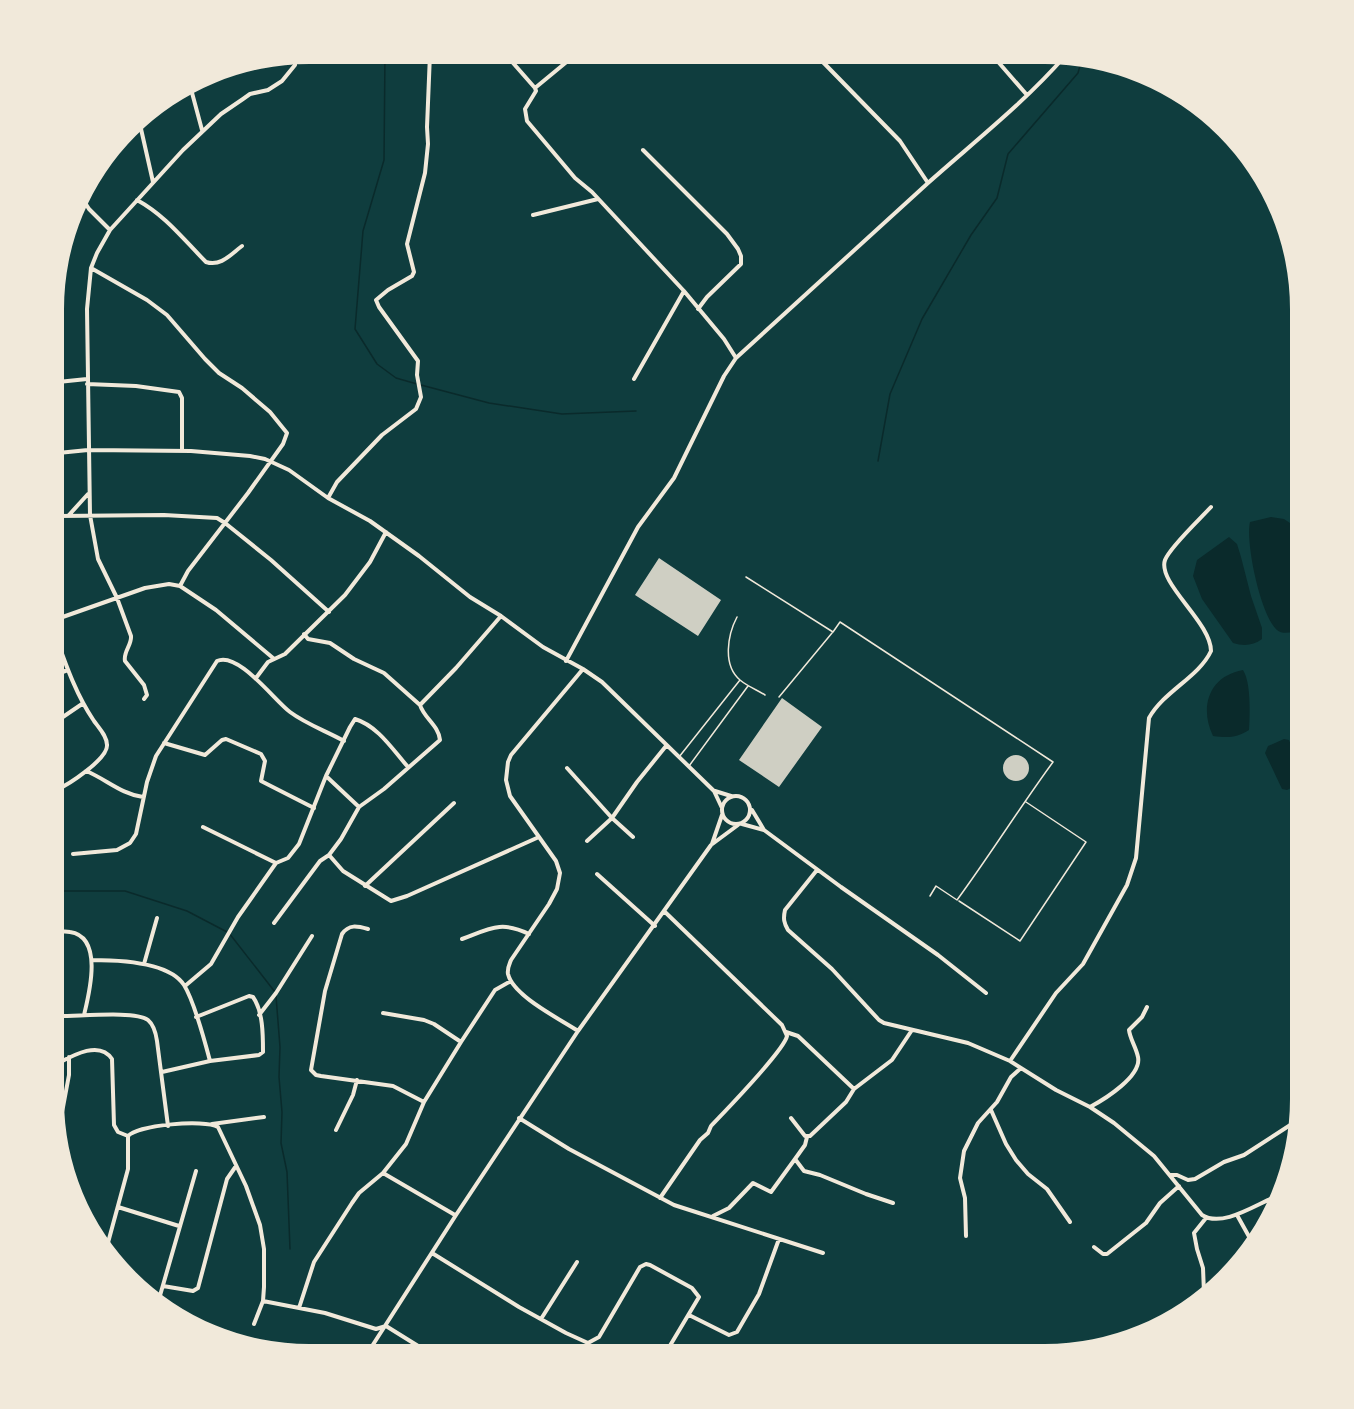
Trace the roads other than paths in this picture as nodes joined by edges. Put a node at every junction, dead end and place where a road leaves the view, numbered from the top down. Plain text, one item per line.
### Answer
1 (430, 64) edge
2 (514, 64) edge
3 (564, 64) edge
4 (825, 64) edge
5 (1000, 64) edge
6 (295, 65) edge
7 (1057, 65) edge
8 (535, 88) junction
9 (192, 94) edge
10 (1027, 95) junction
11 (202, 130) junction
12 (141, 131) edge
13 (643, 150) dead end
14 (153, 182) junction
15 (928, 183) junction
16 (598, 199) junction
17 (137, 200) junction
18 (87, 207) edge
19 (533, 215) dead end
20 (110, 230) junction
21 (242, 246) dead end
22 (91, 268) junction
23 (684, 291) junction
24 (698, 309) junction
25 (736, 358) junction
26 (634, 379) dead end
27 (87, 381) junction
28 (64, 382) edge
29 (88, 450) junction
30 (182, 451) junction
31 (64, 452) edge
32 (271, 461) junction
33 (88, 493) junction
34 (328, 498) junction
35 (1211, 507) dead end
36 (64, 515) edge
37 (68, 515) junction
38 (90, 515) junction
39 (225, 523) junction
40 (386, 532) junction
41 (180, 586) junction
42 (117, 598) junction
43 (329, 612) junction
44 (501, 616) junction
45 (64, 617) edge
46 (737, 617) dead end
47 (304, 634) junction
48 (273, 658) junction
49 (64, 659) edge
50 (566, 661) junction
51 (583, 669) junction
52 (68, 670) junction
53 (64, 671) edge
54 (256, 678) junction
55 (740, 680) junction
56 (748, 686) junction
57 (765, 695) dead end
58 (144, 699) dead end
59 (82, 704) junction
60 (420, 705) junction
61 (64, 716) edge
62 (344, 741) junction
63 (164, 743) junction
64 (666, 746) junction
65 (679, 758) junction
66 (95, 763) junction
67 (408, 767) junction
68 (689, 767) junction
69 (567, 768) dead end
70 (86, 771) junction
71 (96, 775) junction
72 (326, 776) junction
73 (64, 785) edge
74 (714, 791) junction
75 (143, 797) junction
76 (732, 797) junction
77 (454, 803) dead end
78 (359, 807) junction
79 (314, 808) junction
80 (722, 808) junction
81 (751, 809) junction
82 (722, 814) junction
83 (612, 818) junction
84 (740, 824) junction
85 (203, 827) dead end
86 (764, 830) junction
87 (539, 837) junction
88 (633, 837) dead end
89 (587, 841) dead end
90 (711, 845) junction
91 (73, 854) dead end
92 (329, 855) junction
93 (276, 863) junction
94 (817, 870) junction
95 (597, 874) dead end
96 (365, 886) junction
97 (665, 912) junction
98 (157, 918) dead end
99 (274, 923) dead end
100 (655, 926) junction
101 (368, 929) dead end
102 (64, 932) edge
103 (529, 934) junction
104 (312, 936) dead end
105 (462, 939) dead end
106 (92, 960) junction
107 (144, 964) junction
108 (511, 981) junction
109 (185, 986) junction
110 (986, 993) dead end
111 (1148, 1007) dead end
112 (383, 1013) dead end
113 (84, 1015) junction
114 (259, 1015) junction
115 (64, 1016) edge
116 (196, 1017) junction
117 (912, 1030) junction
118 (578, 1031) junction
119 (786, 1032) junction
120 (461, 1042) junction
121 (69, 1057) junction
122 (64, 1060) edge
123 (210, 1061) junction
124 (1010, 1061) junction
125 (1021, 1068) junction
126 (162, 1072) junction
127 (357, 1080) junction
128 (854, 1089) junction
129 (64, 1101) edge
130 (424, 1101) junction
131 (1090, 1107) junction
132 (991, 1110) junction
133 (264, 1117) dead end
134 (519, 1118) junction
135 (791, 1118) dead end
136 (212, 1124) junction
137 (168, 1126) junction
138 (1288, 1127) edge
139 (336, 1130) dead end
140 (128, 1136) junction
141 (807, 1137) junction
142 (795, 1159) junction
143 (236, 1166) junction
144 (196, 1171) dead end
145 (383, 1173) junction
146 (1170, 1175) junction
147 (1179, 1186) junction
148 (660, 1198) junction
149 (1268, 1200) edge
150 (894, 1203) dead end
151 (118, 1207) junction
152 (456, 1215) junction
153 (1237, 1215) junction
154 (713, 1216) junction
155 (1206, 1218) junction
156 (1070, 1222) dead end
157 (179, 1226) junction
158 (1248, 1235) edge
159 (966, 1236) dead end
160 (779, 1239) junction
161 (109, 1240) edge
162 (1094, 1247) dead end
163 (432, 1253) junction
164 (823, 1253) dead end
165 (577, 1262) dead end
166 (163, 1286) junction
167 (1204, 1286) edge
168 (160, 1294) edge
169 (263, 1301) junction
170 (299, 1308) junction
171 (689, 1315) junction
172 (541, 1319) junction
173 (254, 1324) dead end
174 (386, 1326) junction
175 (374, 1344) edge
176 (415, 1344) edge
177 (671, 1344) edge

1 - 34 street
2 - 8 street
3 - 8 street
4 - 15 street
5 - 10 street
6 - 11 street
7 - 10 street
8 - 16 street
9 - 11 street
10 - 15 street
11 - 14 street
12 - 14 street
13 - 24 street
14 - 17 street
15 - 25 street
16 - 19 street
16 - 23 street
17 - 20 street
17 - 21 street
18 - 20 street
20 - 22 street
22 - 27 street
22 - 32 street
23 - 24 street
23 - 26 street
24 - 25 street
25 - 50 street
27 - 28 street
27 - 29 street
27 - 30 street
29 - 30 street
29 - 31 street
29 - 33 street
30 - 32 street
32 - 34 street
32 - 39 street
33 - 37 street
33 - 38 street
34 - 40 street
35 - 124 street
36 - 37 street
37 - 38 street
38 - 39 street
38 - 42 street
39 - 41 street
39 - 43 street
40 - 43 street
40 - 44 street
41 - 42 street
41 - 48 street
42 - 45 street
42 - 58 street
43 - 47 street
44 - 50 street
44 - 60 street
46 - 55 lane
47 - 48 street
47 - 60 street
48 - 54 street
49 - 52 street
50 - 51 street
51 - 64 street
51 - 87 street
52 - 53 street
52 - 59 street
54 - 62 street
54 - 63 street
55 - 56 lane
55 - 65 lane
56 - 57 lane
56 - 68 lane
59 - 61 street
59 - 66 street
60 - 67 street
62 - 67 street
62 - 72 street
63 - 75 street
63 - 79 street
64 - 65 street
64 - 83 street
65 - 68 street
66 - 70 street
66 - 71 street
67 - 78 street
68 - 74 street
69 - 83 street
70 - 71 street
70 - 73 street
71 - 75 street
72 - 78 street
72 - 79 street
74 - 76 street
74 - 80 street
75 - 91 street
76 - 80 street
76 - 81 street
77 - 96 street
78 - 92 street
79 - 93 street
80 - 82 street
81 - 84 street
81 - 86 street
82 - 84 street
82 - 90 street
83 - 88 street
83 - 89 street
84 - 86 street
84 - 90 street
85 - 93 street
86 - 94 street
87 - 96 street
87 - 103 street
90 - 97 street
92 - 96 street
92 - 99 street
93 - 109 street
94 - 110 street
94 - 117 street
95 - 100 street
97 - 100 street
97 - 119 street
98 - 107 street
100 - 118 street
101 - 127 street
102 - 106 street
103 - 105 street
103 - 108 street
104 - 114 street
106 - 107 street
106 - 113 street
107 - 109 street
108 - 118 street
108 - 120 street
109 - 116 street
111 - 131 street
112 - 120 street
113 - 115 street
113 - 126 street
114 - 116 street
114 - 123 street
116 - 123 street
117 - 124 street
117 - 128 street
118 - 134 street
119 - 128 street
119 - 148 street
120 - 130 street
121 - 122 street
121 - 129 street
121 - 140 street
123 - 126 street
124 - 125 street
125 - 131 street
125 - 132 street
126 - 137 street
127 - 130 street
127 - 139 street
128 - 141 street
130 - 145 street
131 - 146 street
132 - 156 street
132 - 159 street
133 - 136 street
134 - 148 street
134 - 152 street
135 - 141 street
136 - 137 street
136 - 143 street
137 - 140 street
138 - 146 street
140 - 151 street
141 - 142 street
142 - 150 street
142 - 154 street
143 - 166 street
143 - 169 street
144 - 157 street
145 - 152 street
145 - 170 street
146 - 147 street
147 - 155 street
147 - 162 street
148 - 154 street
149 - 153 street
151 - 157 street
151 - 161 street
152 - 163 street
153 - 155 street
153 - 158 street
154 - 160 street
155 - 167 street
157 - 166 street
160 - 164 street
160 - 171 street
163 - 172 street
163 - 174 street
165 - 172 street
166 - 168 street
169 - 170 street
169 - 173 street
170 - 174 street
171 - 172 street
171 - 177 street
174 - 175 street
174 - 176 street

